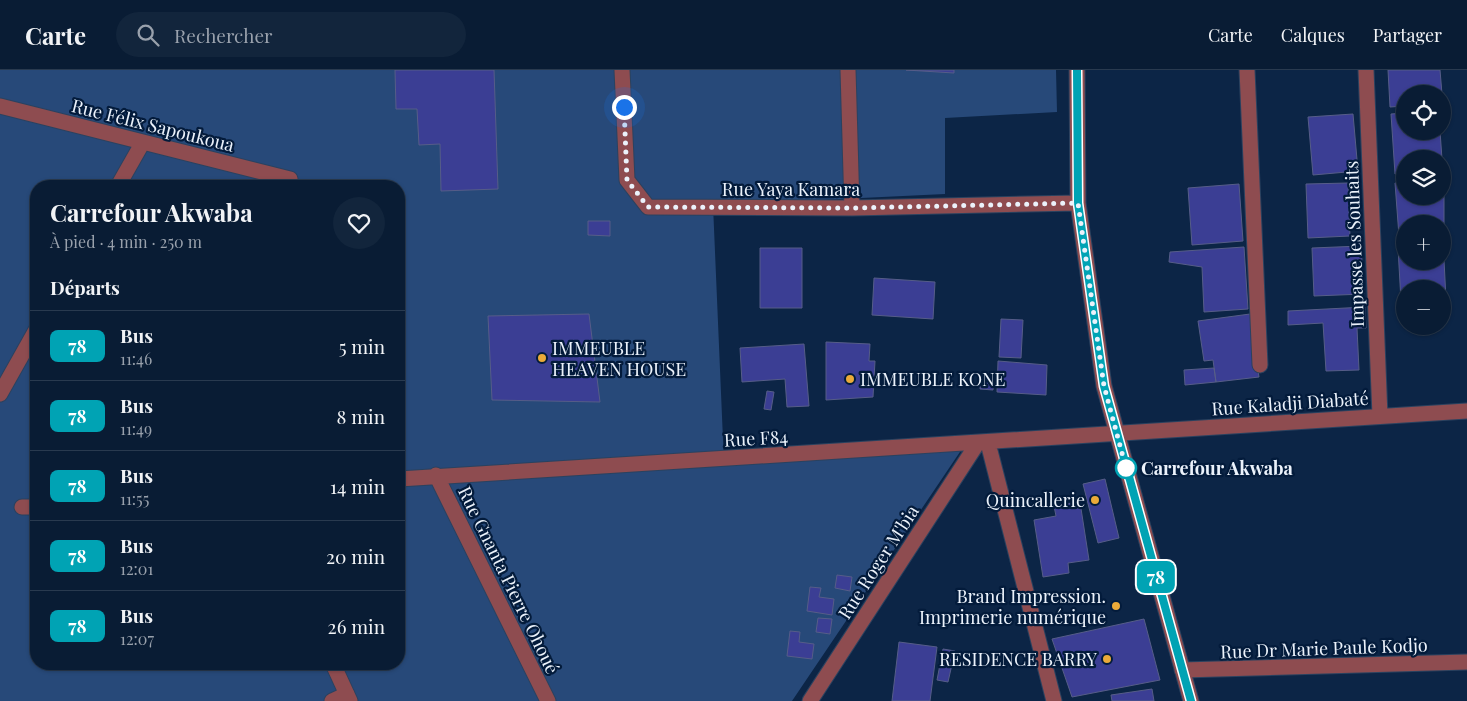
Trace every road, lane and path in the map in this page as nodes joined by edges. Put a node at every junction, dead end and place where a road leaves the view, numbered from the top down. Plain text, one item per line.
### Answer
1 (622, 70) edge
2 (848, 70) edge
3 (1077, 70) edge
4 (1247, 70) edge
5 (1366, 70) edge
6 (0, 106) edge
7 (143, 142) junction
8 (121, 180) edge
9 (290, 180) edge
10 (1078, 203) junction
11 (852, 208) junction
12 (30, 341) edge
13 (1260, 365) dead end
14 (0, 394) edge
15 (1467, 411) edge
16 (1380, 416) junction
17 (1116, 433) junction
18 (982, 444) junction
19 (436, 475) junction
20 (405, 478) edge
21 (1467, 662) edge
22 (336, 670) edge
23 (1182, 670) junction
24 (348, 697) edge
25 (332, 701) edge
26 (548, 701) edge
27 (810, 701) edge
28 (1054, 701) edge
29 (1191, 701) edge

1 - 11 street, Rue Yaya Kamara
2 - 11 street
3 - 10 street
4 - 13 street
5 - 16 street, Impasse les Souhaits
6 - 7 street, Rue Félix Sapoukoua
7 - 8 street
7 - 9 street, Rue Félix Sapoukoua
10 - 11 street, Rue Yaya Kamara
10 - 17 street
12 - 14 street
15 - 16 street, Rue Kaladji Diabaté
16 - 17 street, Rue Kaladji Diabaté
17 - 18 street, Rue F84
17 - 23 street
18 - 19 street, Rue F84
18 - 27 street, Rue Roger M'bia
18 - 28 street
19 - 20 street, Rue F84
19 - 26 street, Rue Gnanta Pierre Ohoué
21 - 23 street, Rue Dr Marie Paule Kodjo
22 - 24 street
23 - 29 street
24 - 25 street

